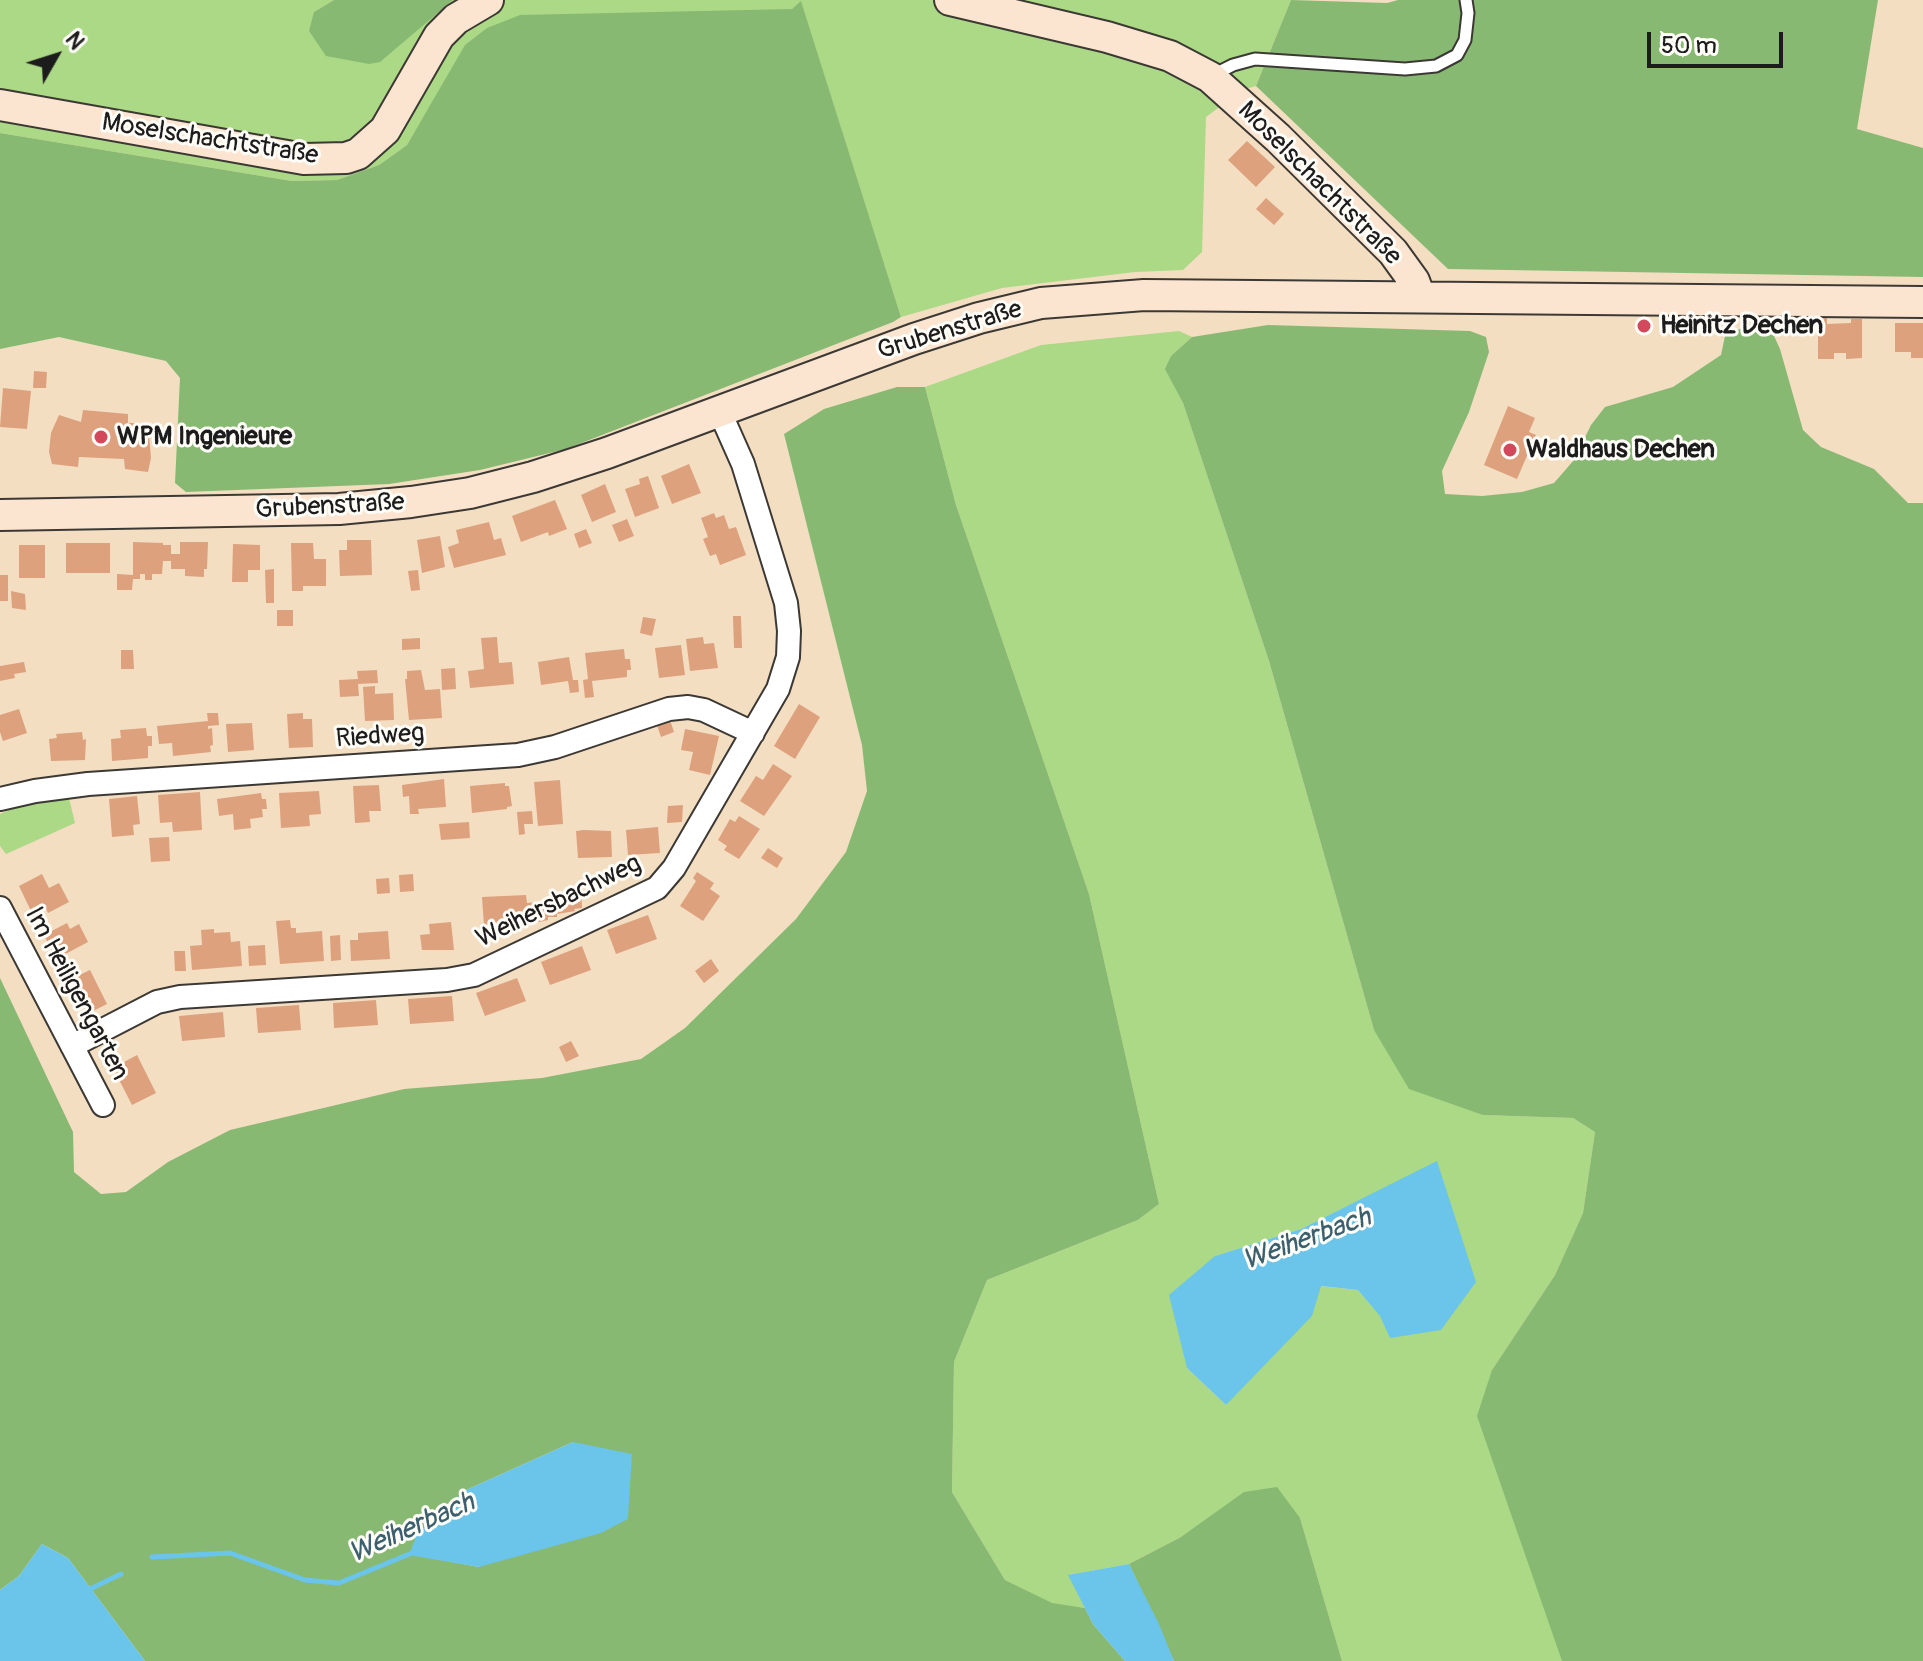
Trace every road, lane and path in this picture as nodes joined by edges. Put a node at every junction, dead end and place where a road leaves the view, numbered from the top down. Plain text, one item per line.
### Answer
1 (488, 0) edge
2 (950, 0) edge
3 (1466, 0) edge
4 (1210, 77) junction
5 (0, 105) edge
6 (1420, 297) junction
7 (1923, 302) edge
8 (719, 410) junction
9 (0, 515) edge
10 (753, 733) junction
11 (0, 799) edge
12 (0, 908) edge
13 (72, 1046) junction
14 (103, 1105) dead end

1 - 5 street, Moselschachtstraße
2 - 4 street, Moselschachtstraße
3 - 4 lane, Moselschachtstraße
4 - 6 street, Moselschachtstraße
6 - 7 street, Grubenstraße
6 - 8 street, Grubenstraße
8 - 9 street, Grubenstraße
8 - 10 street, Weihersbachweg
10 - 11 street, Riedweg
10 - 13 street, Weihersbachweg
12 - 13 street, Im Heiligengarten
13 - 14 street, Im Heiligengarten

